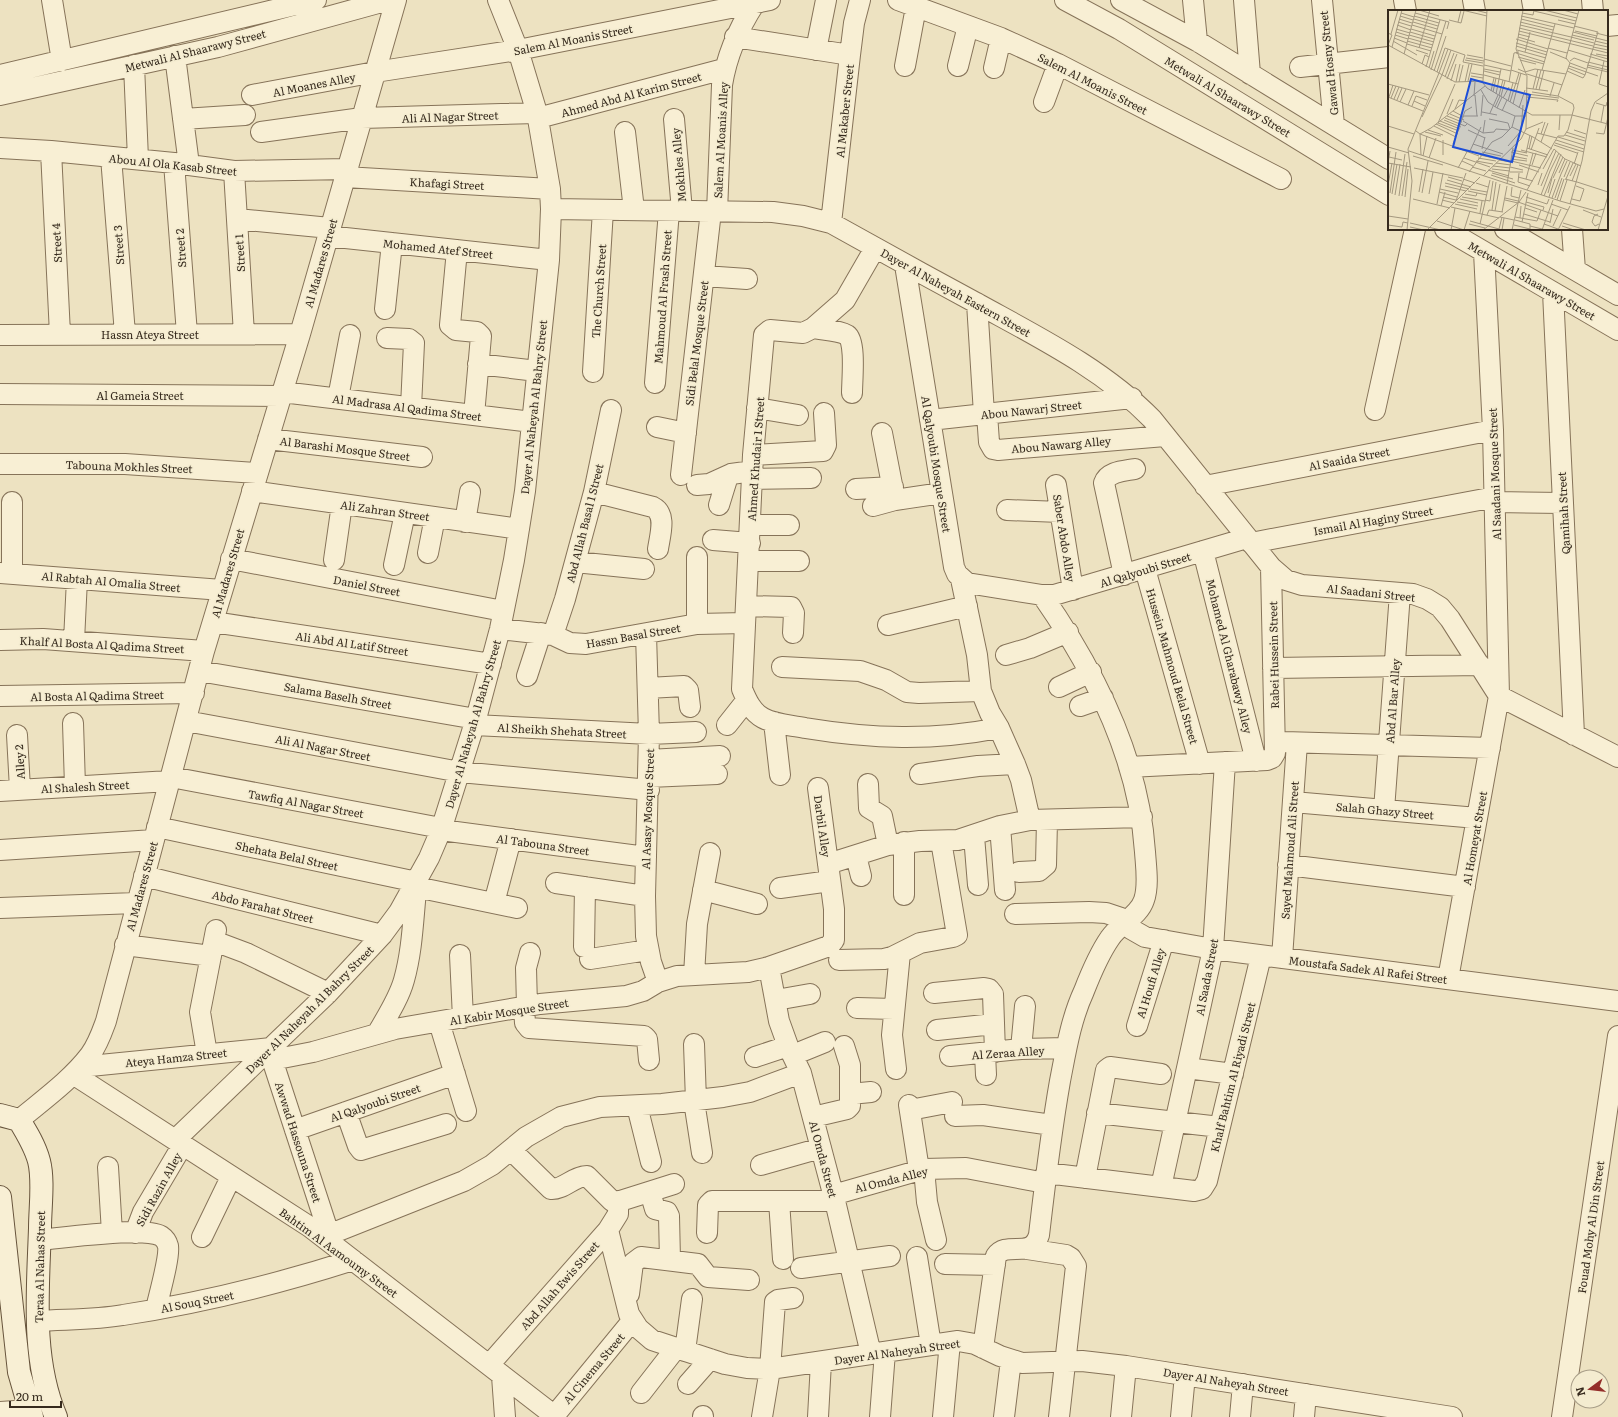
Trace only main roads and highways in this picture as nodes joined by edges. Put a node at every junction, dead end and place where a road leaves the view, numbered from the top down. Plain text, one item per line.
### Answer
1 (10, 1118) edge
2 (0, 1197) edge
3 (31, 1414) edge
4 (56, 1417) edge

1 - 4 main road, Teraa Al Nahas Street
2 - 3 main road

